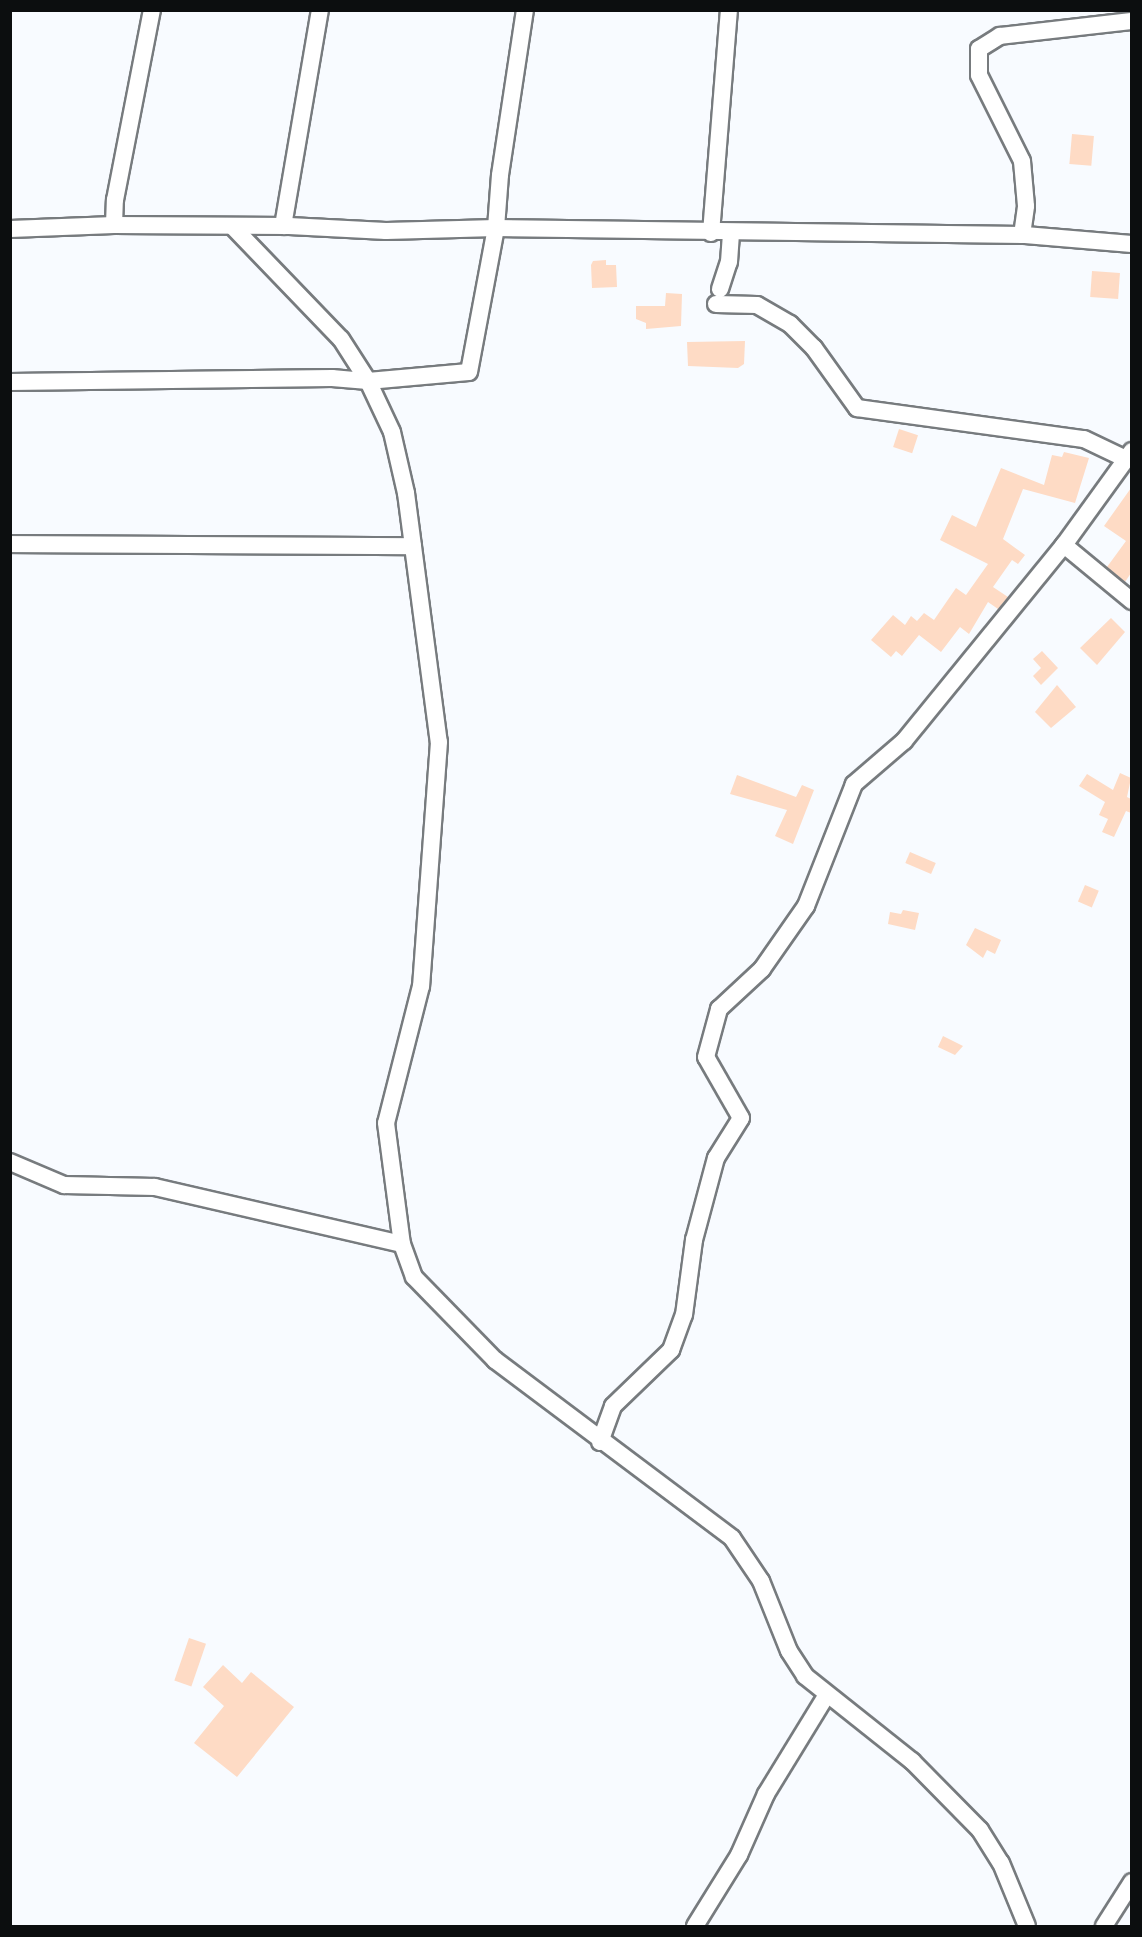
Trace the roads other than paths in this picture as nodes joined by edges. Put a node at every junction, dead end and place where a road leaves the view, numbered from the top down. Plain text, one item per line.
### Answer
1 (153, 10) edge
2 (320, 10) edge
3 (525, 10) edge
4 (729, 10) edge
5 (1131, 21) edge
6 (114, 225) junction
7 (283, 226) junction
8 (234, 228) junction
9 (496, 228) junction
10 (10, 229) edge
11 (711, 233) junction
12 (731, 233) junction
13 (1022, 236) junction
14 (1131, 244) edge
15 (368, 381) junction
16 (10, 382) edge
17 (1129, 455) edge
18 (10, 544) edge
19 (1064, 545) junction
20 (413, 546) junction
21 (1131, 601) edge
22 (10, 1162) edge
23 (402, 1244) junction
24 (600, 1442) junction
25 (826, 1696) junction
26 (1131, 1882) edge
27 (695, 1926) edge
28 (1027, 1926) edge
29 (1104, 1926) edge

1 - 6 street
2 - 7 street
3 - 9 street
4 - 11 street
5 - 13 street
6 - 8 street
6 - 10 street
7 - 8 street
7 - 9 street
8 - 15 street
9 - 11 street
9 - 15 street
11 - 12 street
12 - 13 street
12 - 17 street
13 - 14 street
15 - 16 street
15 - 20 street
17 - 19 street
18 - 20 street
19 - 21 street
19 - 24 street
20 - 23 street
22 - 23 street
23 - 24 street
24 - 25 street
25 - 27 street
25 - 28 street
26 - 29 street

